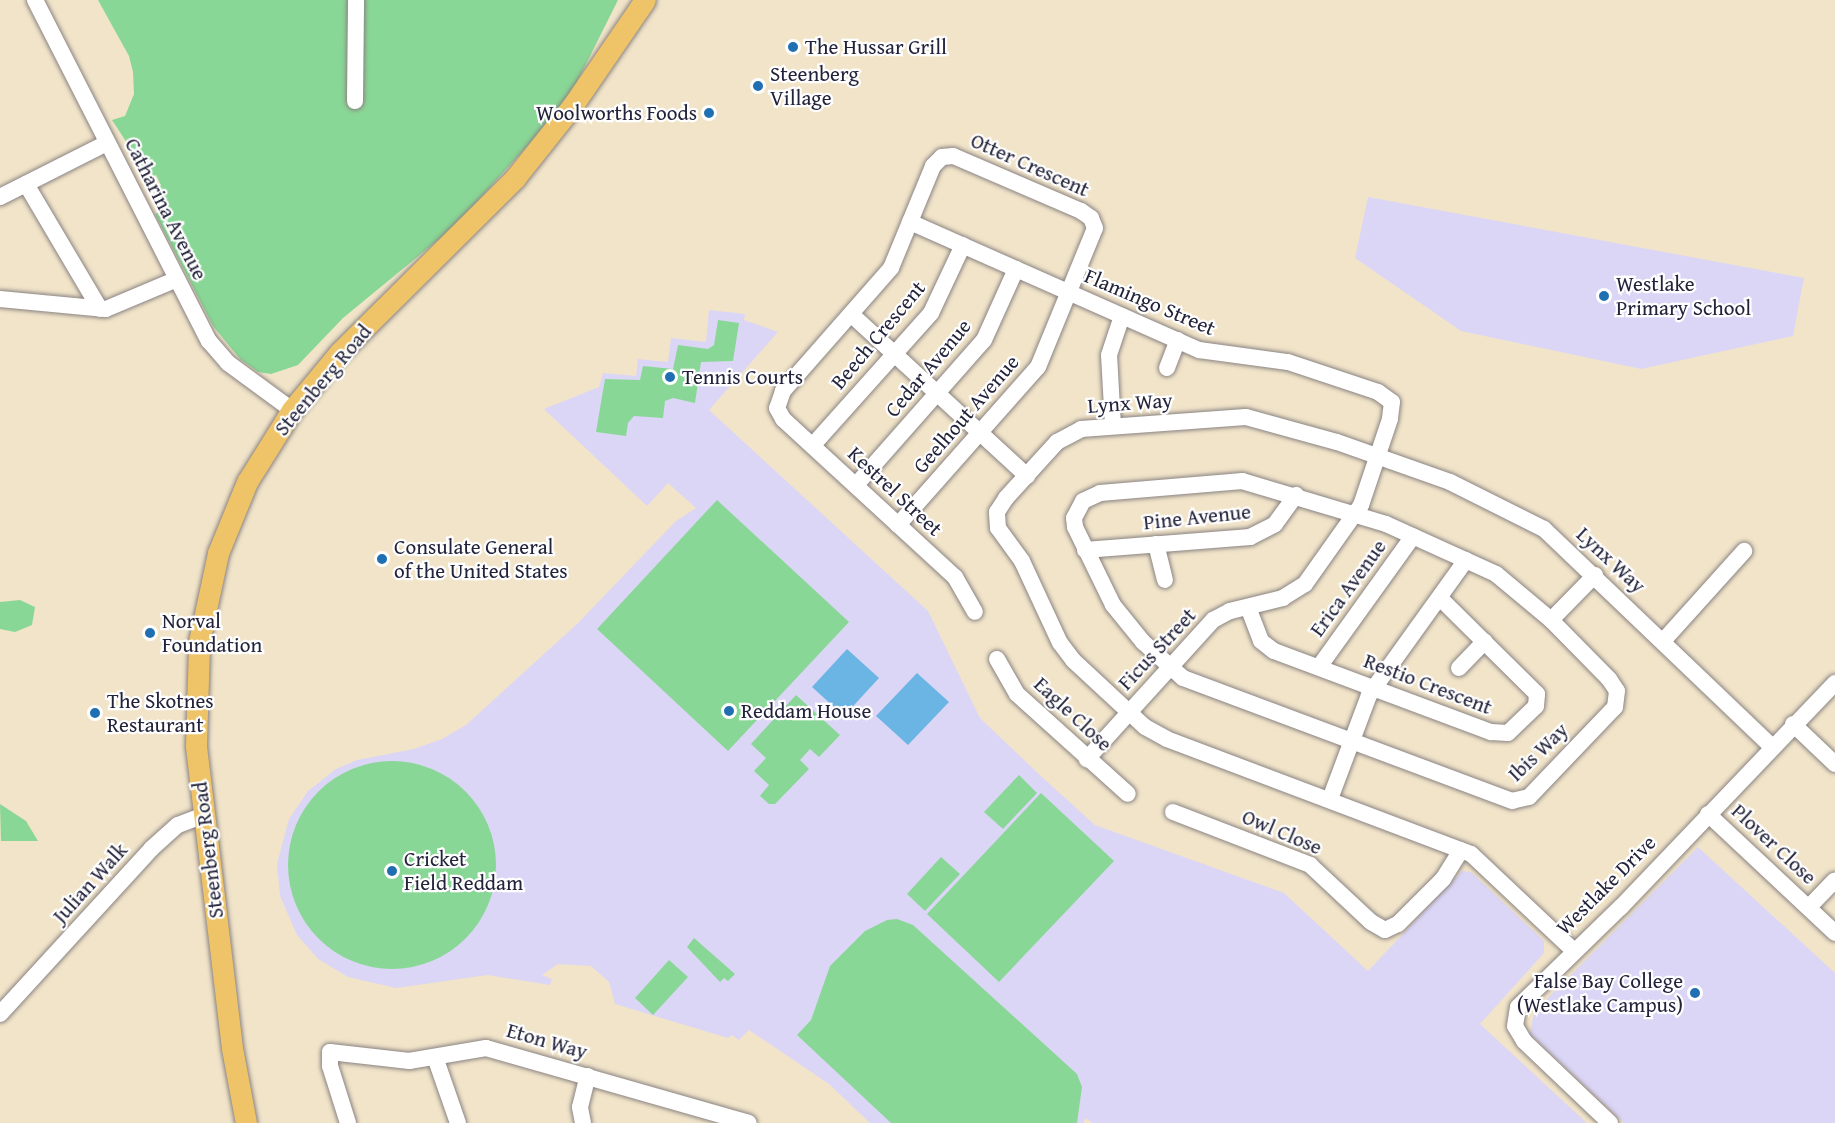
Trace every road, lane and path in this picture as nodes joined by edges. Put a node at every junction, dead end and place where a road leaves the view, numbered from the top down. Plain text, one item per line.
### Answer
1 (35, 0) edge
2 (356, 0) edge
3 (637, 0) edge
4 (645, 0) edge
5 (620, 36) junction
6 (355, 101) dead end
7 (107, 143) junction
8 (26, 184) junction
9 (0, 197) edge
10 (910, 222) junction
11 (963, 245) junction
12 (1016, 269) junction
13 (177, 279) junction
14 (1070, 293) junction
15 (0, 299) edge
16 (100, 309) junction
17 (852, 315) junction
18 (1122, 316) junction
19 (1178, 340) junction
20 (895, 353) junction
21 (1167, 368) dead end
22 (937, 393) junction
23 (292, 410) junction
24 (1113, 426) junction
25 (980, 433) junction
26 (813, 445) junction
27 (1378, 456) junction
28 (1027, 476) junction
29 (856, 485) junction
30 (1296, 495) junction
31 (1355, 514) junction
32 (898, 525) junction
33 (1413, 536) junction
34 (1156, 544) junction
35 (1085, 550) junction
36 (1744, 551) dead end
37 (1466, 560) junction
38 (1595, 575) junction
39 (1166, 580) dead end
40 (1440, 598) junction
41 (1248, 607) junction
42 (975, 612) dead end
43 (1551, 620) junction
44 (1664, 640) junction
45 (1485, 641) junction
46 (997, 659) dead end
47 (1169, 667) junction
48 (1319, 667) junction
49 (1459, 668) dead end
50 (1835, 683) edge
51 (1374, 687) junction
52 (1129, 713) junction
53 (1793, 724) junction
54 (1352, 741) junction
55 (1772, 747) junction
56 (1087, 759) junction
57 (1835, 764) edge
58 (1128, 794) dead end
59 (1330, 799) junction
60 (1173, 813) dead end
61 (1708, 814) junction
62 (202, 816) junction
63 (1461, 850) junction
64 (1835, 880) edge
65 (1809, 907) junction
66 (1835, 933) edge
67 (1573, 950) junction
68 (20, 992) junction
69 (0, 997) edge
70 (0, 1014) edge
71 (435, 1057) junction
72 (588, 1076) junction
73 (246, 1123) edge
74 (348, 1123) edge
75 (458, 1123) edge
76 (583, 1123) edge
77 (748, 1123) edge
78 (1610, 1123) edge

1 - 7 street, Catharina Avenue
2 - 6 street
3 - 5 main road, Steenberg Road
4 - 5 main road, Steenberg Road
5 - 23 main road, Steenberg Road
7 - 8 street
7 - 13 street, Catharina Avenue
8 - 9 street
8 - 16 street
10 - 11 street, Flamingo Street
10 - 14 street, Otter Crescent
10 - 17 street
11 - 12 street, Flamingo Street
11 - 20 street, Beech Crescent
12 - 14 street, Flamingo Street
12 - 22 street, Cedar Avenue
13 - 16 street
13 - 23 street, Catharina Avenue
14 - 18 street, Flamingo Street
14 - 25 street, Geelhout Avenue
15 - 16 street
17 - 20 street
17 - 26 street, Kestrel Street
18 - 19 street, Flamingo Street
18 - 24 street
19 - 21 street
19 - 27 street, Flamingo Street
20 - 22 street
20 - 26 street, Beech Crescent
22 - 25 street
22 - 29 street, Cedar Avenue
23 - 62 main road, Steenberg Road
24 - 27 street, Lynx Way
24 - 28 street, Lynx Way
25 - 28 street
25 - 32 street, Geelhout Avenue
26 - 29 street, Kestrel Street
27 - 31 street, Ficus Street
27 - 38 street, Lynx Way
28 - 52 street, Lynx Way
29 - 32 street, Kestrel Street
30 - 31 street, Ibis Way
30 - 34 street, Pine Avenue
30 - 35 street, Ibis Way
31 - 33 street, Ibis Way
31 - 41 street, Ficus Street
32 - 42 street, Kestrel Street
33 - 37 street, Ibis Way
33 - 48 street, Erica Avenue
34 - 35 street, Pine Avenue
34 - 39 street
35 - 47 street, Ibis Way
36 - 44 street
37 - 40 street
37 - 43 street, Ibis Way
38 - 43 street
38 - 44 street, Lynx Way
40 - 45 street, Restio Crescent
40 - 51 street
41 - 47 street, Ficus Street
41 - 48 street, Restio Crescent
43 - 54 street, Ibis Way
44 - 55 street, Lynx Way
45 - 49 street
45 - 51 street, Restio Crescent
46 - 56 street, Eagle Close
47 - 52 street, Ficus Street
47 - 54 street, Ibis Way
48 - 51 street, Restio Crescent
50 - 53 street, Westlake Drive
51 - 54 street
52 - 56 street, Ficus Street
52 - 59 street, Lynx Way
53 - 55 street, Westlake Drive
53 - 57 street
54 - 59 street
55 - 61 street, Westlake Drive
56 - 58 street, Eagle Close
59 - 63 street, Lynx Way
60 - 63 street, Owl Close
61 - 65 street, Plover Close
61 - 67 street, Westlake Drive
62 - 68 street, Julian Walk
62 - 73 main road, Steenberg Road
63 - 67 street, Lynx Way
64 - 65 street
65 - 66 street, Plover Close
67 - 78 street, Westlake Drive
68 - 69 street
68 - 70 street, Julian Walk
71 - 72 street, Eton Way
71 - 74 street, Eton Way
71 - 75 street
72 - 76 street
72 - 77 street, Eton Way

